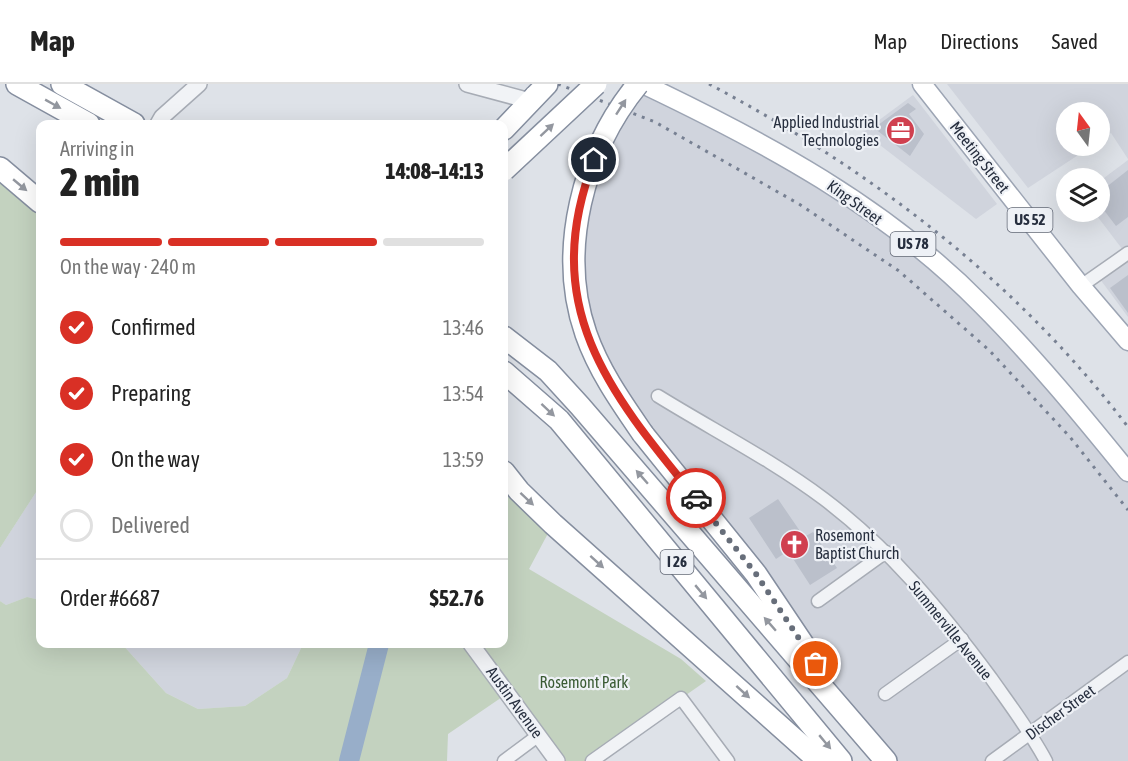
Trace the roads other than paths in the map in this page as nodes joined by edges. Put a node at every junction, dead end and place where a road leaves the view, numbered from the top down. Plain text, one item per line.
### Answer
1 (17, 84) edge
2 (62, 84) edge
3 (199, 84) edge
4 (467, 84) edge
5 (537, 84) edge
6 (547, 84) edge
7 (596, 84) edge
8 (638, 84) edge
9 (643, 84) edge
10 (922, 84) edge
11 (82, 120) edge
12 (127, 120) edge
13 (160, 120) edge
14 (508, 125) edge
15 (508, 166) edge
16 (0, 168) edge
17 (36, 199) edge
18 (1128, 253) edge
19 (1081, 286) junction
20 (508, 340) edge
21 (1128, 341) edge
22 (508, 375) edge
23 (658, 396) dead end
24 (1128, 472) edge
25 (508, 477) edge
26 (886, 552) junction
27 (818, 601) dead end
28 (962, 639) junction
29 (474, 648) edge
30 (1128, 662) edge
31 (885, 694) dead end
32 (863, 732) junction
33 (1031, 734) junction
34 (538, 735) junction
35 (504, 761) edge
36 (557, 761) edge
37 (592, 761) edge
38 (728, 761) edge
39 (819, 761) edge
40 (841, 761) edge
41 (886, 761) edge
42 (992, 761) edge
43 (1046, 761) edge

1 -> 11 highway
2 - 12 highway
3 - 13 street
4 - 5 street
6 - 14 highway
15 -> 7 highway, bridge
32 -> 8 highway, bridge
9 - 24 main road, King Street / US 78
10 - 19 main road, Meeting Street / US 52
16 -> 17 highway
18 - 19 street
19 - 21 main road, Meeting Street / US 52
32 -> 20 highway, I 26
22 -> 40 highway, I 26
23 - 26 street, Summerville Avenue
25 -> 39 highway
26 - 27 street
26 - 28 street, Summerville Avenue
28 - 31 street
28 - 33 street, Summerville Avenue
29 - 34 street, Austin Avenue
30 - 33 street, Discher Street
32 - 41 highway, I 26
33 - 42 street, Discher Street
33 - 43 street, Summerville Avenue
34 - 35 street
34 - 36 street, Austin Avenue
37 - 38 street

